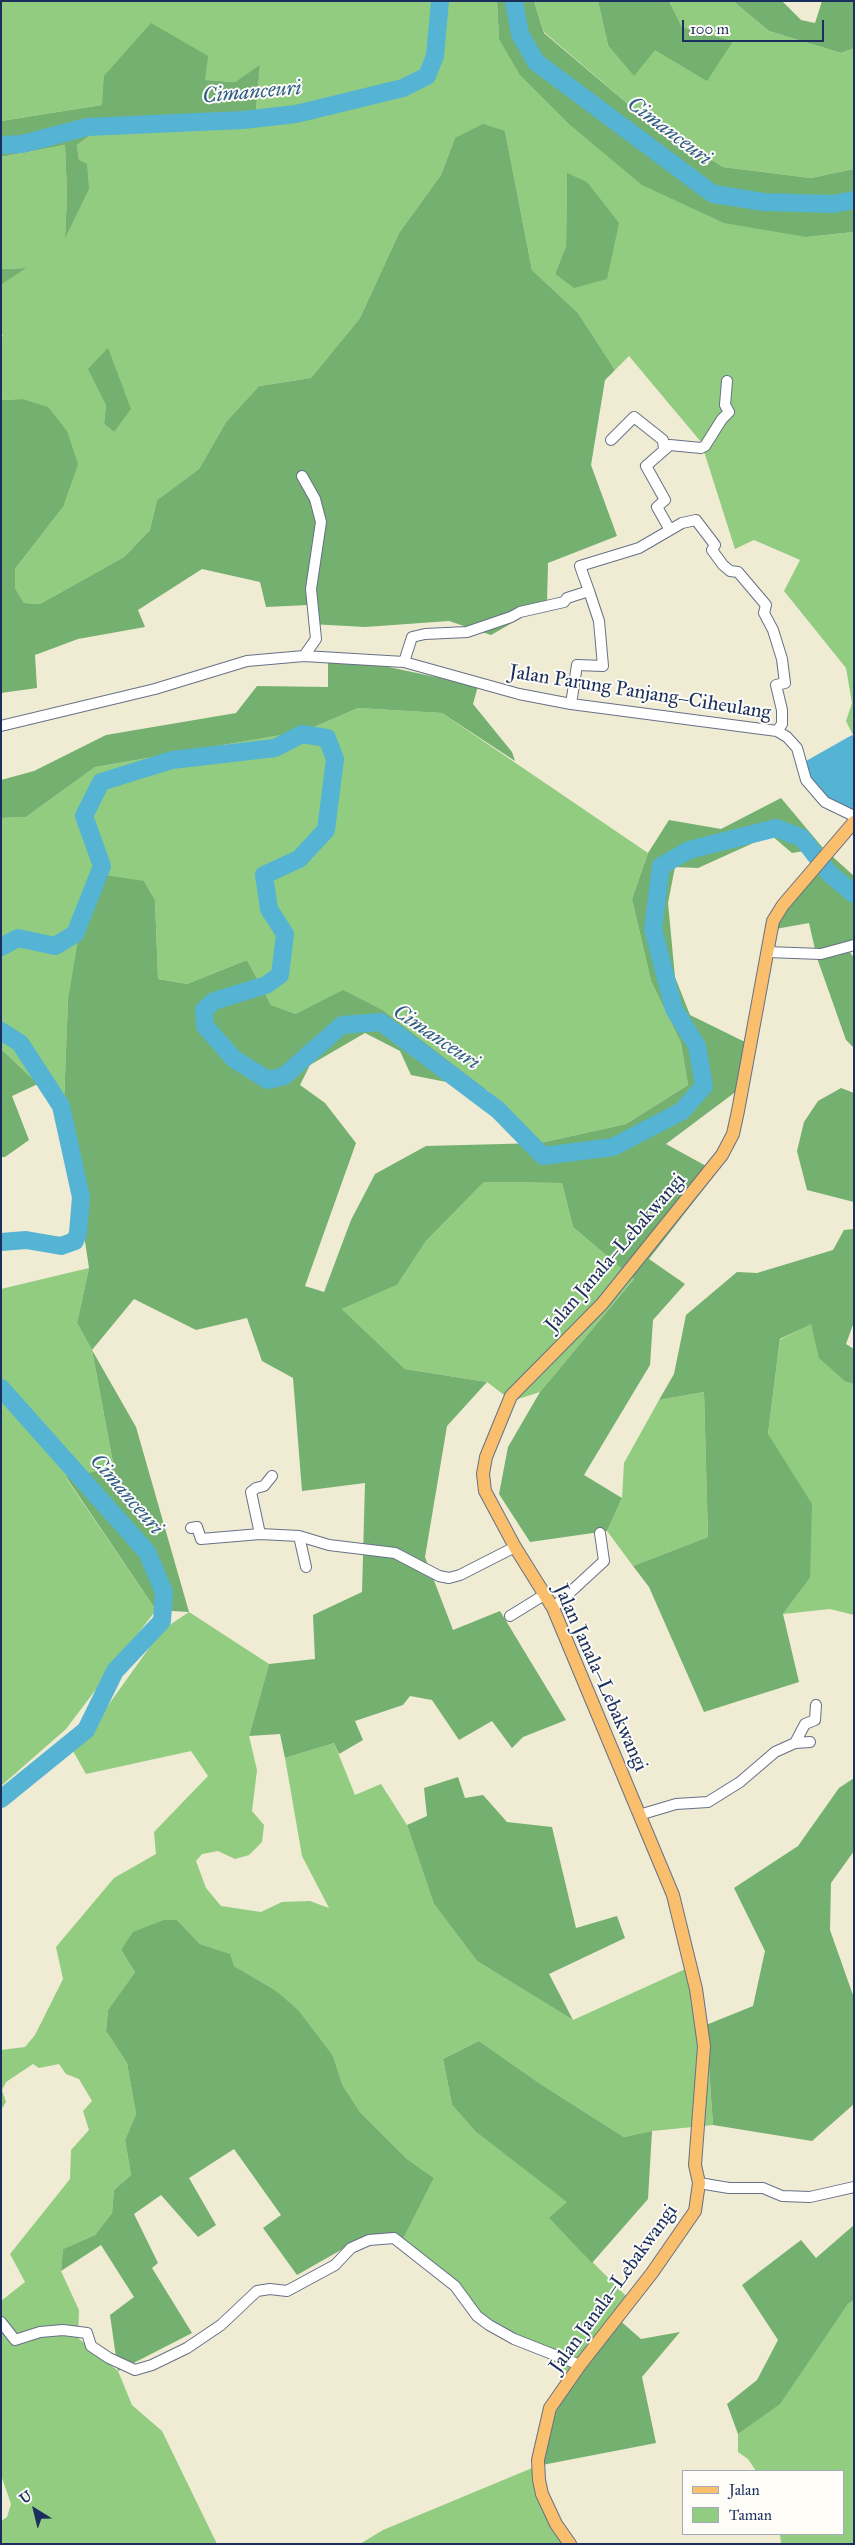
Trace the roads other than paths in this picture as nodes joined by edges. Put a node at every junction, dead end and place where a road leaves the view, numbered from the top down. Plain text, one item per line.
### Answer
1 (727, 381) dead end
2 (611, 440) dead end
3 (664, 450) junction
4 (302, 476) dead end
5 (670, 530) junction
6 (589, 591) junction
7 (304, 656) junction
8 (404, 662) junction
9 (571, 704) junction
10 (1, 726) edge
11 (777, 731) junction
12 (854, 816) edge
13 (854, 822) edge
14 (854, 945) edge
15 (767, 952) junction
16 (272, 1476) dead end
17 (191, 1528) dead end
18 (600, 1533) dead end
19 (260, 1534) junction
20 (299, 1536) junction
21 (515, 1548) junction
22 (306, 1567) dead end
23 (544, 1594) junction
24 (553, 1608) junction
25 (510, 1616) dead end
26 (816, 1705) dead end
27 (810, 1742) dead end
28 (795, 1743) junction
29 (639, 1814) junction
30 (699, 2183) junction
31 (854, 2187) edge
32 (1, 2322) edge
33 (580, 2365) junction
34 (570, 2544) edge

1 - 3 street
2 - 3 street
3 - 5 street
4 - 7 street
5 - 6 street
5 - 11 street
6 - 8 street
6 - 9 street
7 - 8 street, Jalan Parung Panjang–Ciheulang
7 - 10 street, Jalan Parung Panjang–Ciheulang
8 - 9 street, Jalan Parung Panjang–Ciheulang
9 - 11 street, Jalan Parung Panjang–Ciheulang
11 - 12 street, Jalan Parung Panjang–Ciheulang
13 - 15 main road, Jalan Janala–Lebakwangi
14 - 15 street
15 - 21 main road, Jalan Janala–Lebakwangi
16 - 19 street
17 - 19 street
18 - 24 street
19 - 20 street
20 - 21 street
20 - 22 street
21 - 23 main road, Jalan Janala–Lebakwangi
23 - 24 main road, Jalan Janala–Lebakwangi
23 - 25 street
24 - 29 main road, Jalan Janala–Lebakwangi
26 - 28 street
27 - 28 street
28 - 29 street
29 - 30 main road, Jalan Janala–Lebakwangi
30 - 31 street
30 - 33 main road, Jalan Janala–Lebakwangi
32 - 33 street
33 - 34 main road, Jalan Janala–Lebakwangi

